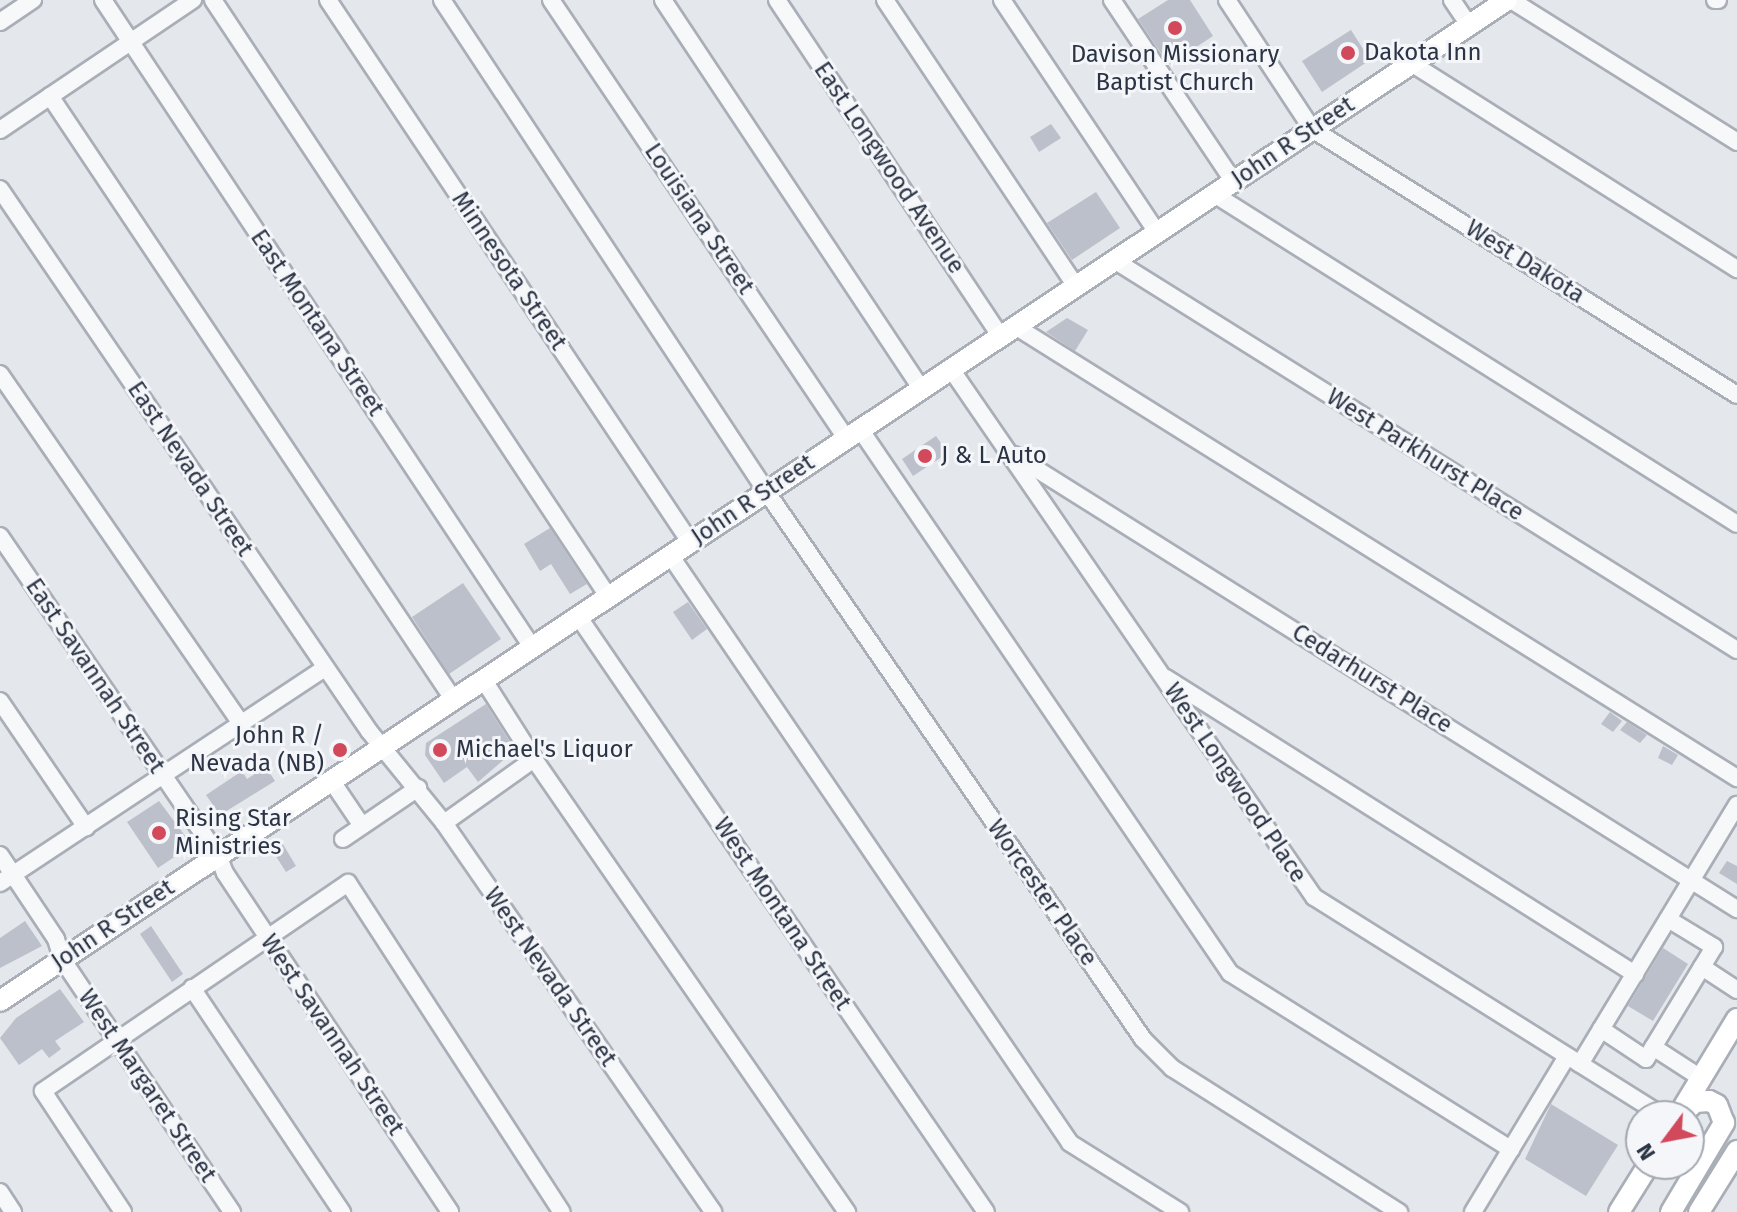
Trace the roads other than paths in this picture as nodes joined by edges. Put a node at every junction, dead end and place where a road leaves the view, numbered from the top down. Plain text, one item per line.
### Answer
1 (33, 0) edge
2 (103, 0) edge
3 (193, 0) edge
4 (213, 0) edge
5 (328, 0) edge
6 (442, 0) edge
7 (551, 0) edge
8 (663, 0) edge
9 (777, 0) edge
10 (885, 0) edge
11 (1002, 0) edge
12 (1112, 0) edge
13 (1227, 0) edge
14 (1452, 0) edge
15 (1509, 0) edge
16 (0, 22) edge
17 (1469, 25) junction
18 (131, 42) junction
19 (1411, 63) junction
20 (50, 96) junction
21 (1312, 129) junction
22 (0, 130) edge
23 (1737, 142) edge
24 (1233, 181) junction
25 (0, 189) edge
26 (1214, 194) junction
27 (1157, 232) junction
28 (1114, 260) junction
29 (1737, 269) edge
30 (1076, 286) junction
31 (1008, 331) junction
32 (951, 369) junction
33 (0, 374) edge
34 (921, 388) junction
35 (1737, 395) edge
36 (853, 433) junction
37 (1006, 449) junction
38 (766, 491) junction
39 (1737, 524) edge
40 (0, 536) edge
41 (690, 542) junction
42 (670, 555) junction
43 (608, 596) junction
44 (578, 616) junction
45 (532, 647) junction
46 (1737, 650) edge
47 (325, 668) junction
48 (1159, 673) junction
49 (483, 679) junction
50 (453, 699) junction
51 (0, 701) edge
52 (241, 724) junction
53 (381, 747) junction
54 (534, 759) junction
55 (163, 775) junction
56 (1737, 778) edge
57 (331, 780) junction
58 (418, 788) junction
59 (1737, 805) edge
60 (444, 823) junction
61 (362, 826) junction
62 (86, 827) junction
63 (343, 839) dead end
64 (0, 855) edge
65 (218, 855) junction
66 (7, 879) edge
67 (1692, 881) junction
68 (1737, 909) edge
69 (1668, 919) junction
70 (267, 938) junction
71 (62, 959) junction
72 (1702, 967) junction
73 (1635, 974) junction
74 (192, 988) junction
75 (1737, 990) edge
76 (0, 1001) edge
77 (1737, 1019) edge
78 (1601, 1029) junction
79 (117, 1039) junction
80 (1653, 1047) junction
81 (1574, 1060) junction
82 (1701, 1078) junction
83 (1638, 1100) edge
84 (1688, 1100) edge
85 (1705, 1101) edge
86 (1511, 1149) junction
87 (1737, 1151) edge
88 (1705, 1155) edge
89 (1639, 1180) edge
90 (1690, 1180) edge
91 (0, 1192) edge
92 (13, 1212) edge
93 (123, 1212) edge
94 (232, 1212) edge
95 (342, 1212) edge
96 (450, 1212) edge
97 (562, 1212) edge
98 (713, 1212) edge
99 (847, 1212) edge
100 (986, 1212) edge
101 (1180, 1212) edge
102 (1399, 1212) edge
103 (1473, 1212) edge
104 (1619, 1212) edge
105 (1671, 1212) edge
106 (1699, 1212) edge

1 - 16 street
2 - 18 street, East Montana Street
3 - 18 street
4 - 43 street
5 - 41 street, Minnesota Street
6 - 38 street, Worcester Place
7 - 36 street, Louisiana Street
8 - 34 street
9 - 31 street, East Longwood Avenue
10 - 30 street
11 - 27 street
12 - 24 street
13 - 21 street
14 - 17 street
15 - 17 main road, John R Street
15 - 23 street
17 - 19 main road, John R Street
18 - 20 street
18 - 45 street, East Montana Street
19 - 21 main road, John R Street
19 - 29 street
20 - 22 street
20 - 50 street
21 - 24 main road, John R Street
21 - 35 street, West Dakota
24 - 26 main road, John R Street
25 - 47 street, East Nevada Street
26 - 27 main road, John R Street
26 - 39 street
27 - 28 main road, John R Street
28 - 30 main road, John R Street
28 - 46 street, West Parkhurst Place
30 - 31 main road, John R Street
31 - 32 main road, John R Street
31 - 56 street
32 - 34 main road, John R Street
32 - 37 street, West Longwood Place
33 - 52 street
34 - 36 main road, John R Street
36 - 38 main road, John R Street
36 - 86 street, Louisiana Street
37 - 48 street, West Longwood Place
37 - 67 street, Cedarhurst Place
38 - 41 main road, John R Street
38 - 102 street, Worcester Place
40 - 55 street, East Savannah Street
41 - 42 main road, John R Street
42 - 43 main road, John R Street
42 - 101 street
43 - 44 main road, John R Street
44 - 45 main road, John R Street
44 - 100 street, West Montana Street
45 - 49 main road, John R Street
47 - 52 street
47 - 53 street, East Nevada Street
48 - 73 street
48 - 81 street, West Longwood Place
49 - 50 main road, John R Street
49 - 54 street
50 - 53 main road, John R Street
51 - 62 street
52 - 55 street
53 - 57 main road, John R Street
53 - 58 street, West Nevada Street
54 - 60 street
54 - 99 street
55 - 62 street
55 - 65 street, East Savannah Street
57 - 61 street
57 - 65 main road, John R Street
58 - 60 street, West Nevada Street
58 - 61 street
59 - 67 street
60 - 98 street, West Nevada Street
61 - 63 street
62 - 66 street
64 - 66 street, West Margaret Street
65 - 70 street, West Savannah Street
65 - 71 main road, John R Street
66 - 71 street, West Margaret Street
67 - 68 street, Cedarhurst Place
67 - 69 street
69 - 72 street
69 - 73 street
70 - 74 street
70 - 96 street, West Savannah Street
70 - 97 street
71 - 76 main road, John R Street
71 - 79 street, West Margaret Street
72 - 75 street
72 - 80 street
73 - 78 street
74 - 79 street
74 - 95 street
77 - 82 main road
78 - 80 street
78 - 81 street
79 - 93 street
79 - 94 street, West Margaret Street
80 - 82 street
81 - 83 street, West Longwood Place
81 - 86 street
82 - 84 main road
85 - 88 main road
86 - 103 street
87 - 106 main road
89 - 104 main road
90 - 105 main road
91 - 92 street

